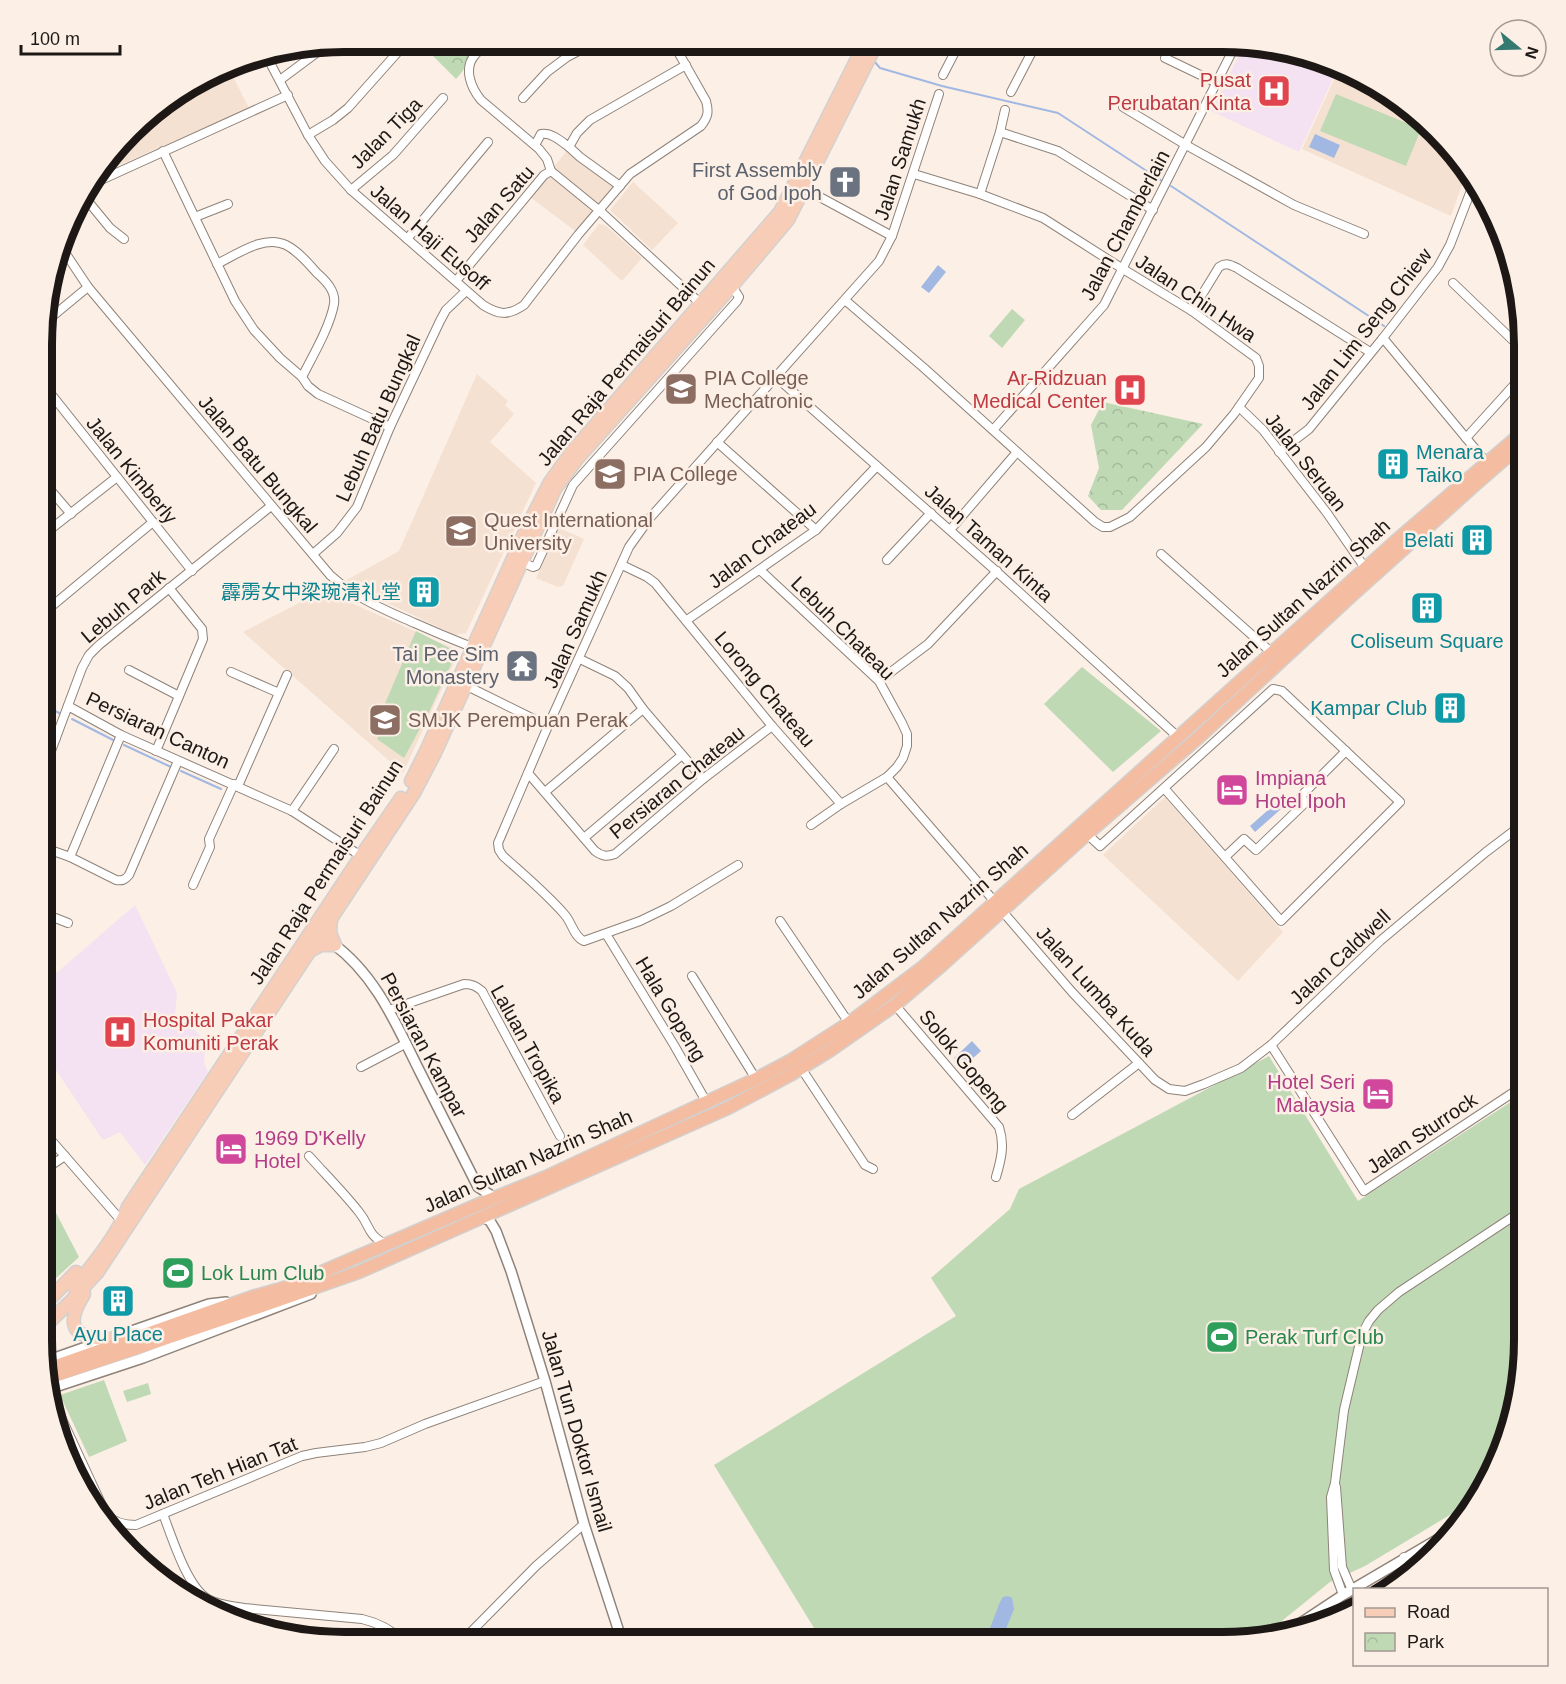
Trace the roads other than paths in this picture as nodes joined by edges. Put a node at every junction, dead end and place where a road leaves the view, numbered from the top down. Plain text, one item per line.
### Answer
1 (478, 52) edge
2 (577, 52) edge
3 (678, 52) edge
4 (861, 52) edge
5 (873, 52) edge
6 (955, 52) edge
7 (1032, 52) edge
8 (397, 53) dead end
9 (1232, 53) edge
10 (315, 54) edge
11 (1165, 58) dead end
12 (270, 62) edge
13 (686, 65) junction
14 (943, 75) dead end
15 (280, 80) junction
16 (1217, 83) junction
17 (1011, 92) dead end
18 (939, 94) dead end
19 (288, 95) junction
20 (443, 98) dead end
21 (523, 98) dead end
22 (1123, 107) dead end
23 (1005, 110) dead end
24 (1000, 132) junction
25 (308, 135) junction
26 (488, 142) dead end
27 (535, 144) junction
28 (1186, 145) junction
29 (569, 147) junction
30 (163, 151) junction
31 (551, 171) junction
32 (914, 174) junction
33 (105, 178) edge
34 (620, 186) junction
35 (805, 189) junction
36 (351, 190) junction
37 (1470, 191) edge
38 (980, 194) junction
39 (89, 204) edge
40 (228, 204) dead end
41 (1153, 210) junction
42 (600, 211) junction
43 (195, 217) junction
44 (1364, 234) dead end
45 (892, 236) junction
46 (124, 239) dead end
47 (407, 239) junction
48 (67, 255) edge
49 (217, 264) junction
50 (1123, 269) junction
51 (456, 281) junction
52 (1453, 283) dead end
53 (88, 287) junction
54 (731, 287) junction
55 (466, 291) junction
56 (845, 300) junction
57 (700, 304) junction
58 (1192, 311) junction
59 (54, 315) edge
60 (1383, 338) junction
61 (1514, 342) edge
62 (1370, 352) junction
63 (302, 377) junction
64 (776, 377) junction
65 (1514, 385) edge
66 (52, 397) edge
67 (1239, 407) junction
68 (390, 427) junction
69 (993, 430) junction
70 (1466, 438) junction
71 (1514, 439) edge
72 (717, 442) junction
73 (1514, 451) edge
74 (1017, 452) junction
75 (1279, 452) junction
76 (1486, 462) junction
77 (877, 466) junction
78 (117, 477) junction
79 (52, 492) edge
80 (271, 506) junction
81 (548, 506) junction
82 (560, 512) junction
83 (931, 513) junction
84 (70, 514) junction
85 (153, 522) junction
86 (52, 528) edge
87 (816, 530) junction
88 (950, 530) junction
89 (313, 554) junction
90 (1161, 554) dead end
91 (886, 560) dead end
92 (522, 561) junction
93 (622, 565) junction
94 (1365, 568) junction
95 (760, 570) junction
96 (192, 571) junction
97 (997, 572) junction
98 (169, 588) junction
99 (52, 606) edge
100 (687, 620) junction
101 (494, 623) junction
102 (472, 647) junction
103 (1271, 652) junction
104 (580, 659) junction
105 (129, 670) dead end
106 (231, 672) dead end
107 (287, 675) dead end
108 (879, 681) junction
109 (465, 685) junction
110 (1232, 688) junction
111 (1249, 690) junction
112 (279, 693) junction
113 (179, 696) junction
114 (1259, 702) junction
115 (68, 706) junction
116 (1230, 707) junction
117 (643, 709) junction
118 (549, 726) junction
119 (772, 726) junction
120 (121, 735) junction
121 (52, 736) edge
122 (1178, 736) junction
123 (1199, 737) junction
124 (56, 738) junction
125 (52, 749) edge
126 (334, 749) dead end
127 (156, 751) junction
128 (1346, 751) junction
129 (682, 755) junction
130 (1196, 759) junction
131 (178, 762) junction
132 (528, 774) junction
133 (887, 777) junction
134 (703, 779) junction
135 (236, 785) junction
136 (1164, 788) junction
137 (544, 792) junction
138 (841, 804) junction
139 (292, 811) junction
140 (811, 825) dead end
141 (1514, 831) edge
142 (1087, 834) junction
143 (584, 838) junction
144 (52, 851) edge
145 (361, 856) junction
146 (70, 857) junction
147 (1226, 857) junction
148 (738, 865) dead end
149 (193, 885) dead end
150 (999, 907) junction
151 (327, 915) junction
152 (52, 917) edge
153 (780, 921) dead end
154 (68, 923) dead end
155 (320, 934) junction
156 (606, 934) junction
157 (335, 945) junction
158 (306, 947) junction
159 (692, 976) dead end
160 (895, 1005) junction
161 (389, 1010) junction
162 (849, 1023) junction
163 (405, 1044) junction
164 (1271, 1045) junction
165 (1139, 1063) junction
166 (361, 1067) dead end
167 (801, 1068) junction
168 (756, 1079) junction
169 (1169, 1089) joint
170 (1514, 1092) edge
171 (707, 1103) junction
172 (1072, 1115) dead end
173 (560, 1136) dead end
174 (52, 1141) edge
175 (65, 1156) junction
176 (309, 1156) dead end
177 (52, 1165) edge
178 (873, 1168) dead end
179 (996, 1177) dead end
180 (478, 1188) junction
181 (495, 1198) junction
182 (128, 1207) junction
183 (472, 1207) junction
184 (501, 1210) junction
185 (1514, 1216) edge
186 (118, 1217) junction
187 (484, 1218) junction
188 (496, 1231) junction
189 (385, 1245) junction
190 (97, 1273) junction
191 (338, 1281) junction
192 (52, 1297) edge
193 (252, 1298) junction
194 (52, 1309) edge
195 (210, 1318) junction
196 (52, 1319) edge
197 (113, 1339) junction
198 (53, 1359) edge
199 (54, 1367) edge
200 (55, 1375) edge
201 (545, 1381) junction
202 (57, 1387) edge
203 (65, 1425) edge
204 (99, 1497) edge
205 (163, 1514) junction
206 (116, 1521) edge
207 (584, 1524) junction
208 (1440, 1533) edge
209 (1430, 1544) edge
210 (1404, 1557) junction
211 (1408, 1564) edge
212 (1353, 1588) edge
213 (1354, 1588) edge
214 (200, 1592) edge
215 (1347, 1592) junction
216 (222, 1604) edge
217 (1307, 1619) edge
218 (392, 1632) edge
219 (471, 1632) edge
220 (619, 1632) edge

1 - 27 street
2 - 21 street
3 - 13 street, Jalan Haji Eusoff
4 - 57 main road, Jalan Raja Permaisuri Bainun
5 - 35 main road, Jalan Raja Permaisuri Bainun
6 - 14 street
7 - 17 street
8 - 25 street
9 - 16 street, Jalan Chamberlain
10 - 15 street
11 - 16 street
12 - 15 street, Jalan Haji Eusoff
13 - 29 street
13 - 34 street, Jalan Haji Eusoff
15 - 19 street, Jalan Haji Eusoff
16 - 28 street, Jalan Chamberlain
18 - 32 street, Jalan Samukh
19 - 25 street, Jalan Haji Eusoff
19 - 30 street
20 - 36 street, Jalan Tiga
22 - 28 street
23 - 24 street
24 - 38 street
24 - 41 street
25 - 36 street, Jalan Haji Eusoff
26 - 47 street
27 - 29 street
27 - 31 street
28 - 41 street, Jalan Chamberlain
28 - 44 street
29 - 34 street
30 - 33 street
30 - 43 street
31 - 42 street, Jalan Satu
31 - 51 street, Jalan Satu
32 - 38 street, Jalan Chin Hwa
32 - 45 street, Jalan Samukh
34 - 42 street, Jalan Haji Eusoff
35 - 45 street, Jalan Samukh
35 - 54 main road, Jalan Raja Permaisuri Bainun
36 - 47 street, Jalan Haji Eusoff
37 - 60 street, Jalan Lim Seng Chiew
38 - 50 street, Jalan Chin Hwa
39 - 46 street
40 - 43 street
41 - 50 street, Jalan Chamberlain
42 - 55 street, Jalan Haji Eusoff
42 - 57 street
43 - 49 street
45 - 56 street, Jalan Samukh
47 - 51 street, Jalan Haji Eusoff
48 - 53 street, Jalan Batu Bungkal
49 - 63 street
49 - 63 street
50 - 58 street, Jalan Chin Hwa
50 - 69 street, Jalan Chamberlain
51 - 55 street, Jalan Haji Eusoff
52 - 61 street
53 - 59 street
53 - 80 street, Jalan Batu Bungkal
54 - 57 street
54 - 81 main road, Jalan Raja Permaisuri Bainun
54 - 82 street, Jalan Raja Permaisuri Bainun
55 - 68 street, Lebuh Batu Bungkal
56 - 64 street, Jalan Samukh
56 - 69 street, Jalan Chin Hwa
57 - 102 main road, Jalan Raja Permaisuri Bainun
58 - 62 street
58 - 67 street, Jalan Chin Hwa
60 - 62 street, Jalan Lim Seng Chiew
60 - 70 street
62 - 75 street, Jalan Lim Seng Chiew
63 - 68 street
64 - 72 street, Jalan Samukh
64 - 77 street, Jalan Taman Kinta
65 - 70 street
66 - 78 street, Jalan Kimberly
67 - 74 street, Jalan Chin Hwa
67 - 75 street, Jalan Seruan
68 - 89 street, Lebuh Batu Bungkal
69 - 74 street, Jalan Chin Hwa
70 - 76 street
71 - 76 highway, Jalan Sultan Nazrin Shah
72 - 87 street
72 - 93 street, Jalan Samukh
73 - 111 highway, Jalan Sultan Nazrin Shah
74 - 88 street
75 - 94 street, Jalan Seruan
76 - 94 highway, Jalan Sultan Nazrin Shah
77 - 83 street, Jalan Taman Kinta
77 - 87 street, Jalan Chateau
78 - 84 street
78 - 85 street, Jalan Kimberly
79 - 84 street
80 - 89 street, Jalan Batu Bungkal
80 - 96 street, Lebuh Park
81 - 82 street
81 - 92 main road, Jalan Raja Permaisuri Bainun
82 - 92 street, Jalan Raja Permaisuri Bainun
83 - 88 street, Jalan Taman Kinta
83 - 91 street
84 - 86 street
85 - 96 street, Jalan Kimberly
85 - 99 street
87 - 95 street, Jalan Chateau
88 - 97 street, Jalan Taman Kinta
89 - 102 street, Jalan Batu Bungkal
90 - 103 street
92 - 101 main road, Jalan Raja Permaisuri Bainun
93 - 100 street, Lorong Chateau
93 - 104 street, Jalan Samukh
94 - 103 highway, Jalan Sultan Nazrin Shah
95 - 100 street, Jalan Chateau
95 - 108 street, Lebuh Chateau
96 - 98 street, Lebuh Park
97 - 108 street
97 - 122 street, Jalan Taman Kinta
98 - 113 street
98 - 115 street, Lebuh Park
100 - 119 street, Lorong Chateau
101 - 102 main road
101 - 109 main road, Jalan Raja Permaisuri Bainun
102 - 145 main road, Jalan Raja Permaisuri Bainun
103 - 110 highway, Jalan Sultan Nazrin Shah
104 - 117 street
104 - 118 street, Jalan Samukh
105 - 113 street
106 - 112 street
107 - 112 street
108 - 133 street, Lebuh Chateau
109 - 118 street
109 - 151 main road, Jalan Raja Permaisuri Bainun
110 - 111 highway
110 - 122 highway, Jalan Sultan Nazrin Shah
111 - 114 street
111 - 116 highway, Jalan Sultan Nazrin Shah
112 - 135 street
113 - 127 street
114 - 128 street
114 - 130 street
115 - 120 street, Persiaran Canton
115 - 124 street, Lebuh Park
116 - 122 highway
116 - 123 highway, Jalan Sultan Nazrin Shah
117 - 129 street
117 - 137 street
118 - 132 street, Jalan Samukh
119 - 134 street, Persiaran Chateau
119 - 138 street, Lorong Chateau
120 - 127 street, Persiaran Canton
120 - 146 street
121 - 124 street
122 - 150 highway, Jalan Sultan Nazrin Shah
123 - 130 street
123 - 142 highway, Jalan Sultan Nazrin Shah
124 - 125 street, Lebuh Park
126 - 139 street
127 - 131 street, Persiaran Canton
128 - 147 street
128 - 147 street
129 - 134 street
129 - 143 street
130 - 136 street
131 - 135 street, Persiaran Canton
131 - 146 street
132 - 137 street, Persiaran Chateau
132 - 156 street, Jalan Samukh
133 - 138 street
133 - 150 street, Jalan Lumba Kuda
134 - 143 street, Persiaran Chateau
135 - 139 street, Persiaran Canton
135 - 149 street, Persiaran Canton
136 - 142 street
136 - 147 street
137 - 143 street, Persiaran Chateau
138 - 140 street
139 - 145 street, Persiaran Canton
141 - 164 street, Jalan Caldwell
142 - 150 highway, Jalan Sultan Nazrin Shah
144 - 146 street
145 - 151 main road, Jalan Raja Permaisuri Bainun
148 - 156 street
150 - 160 highway, Jalan Sultan Nazrin Shah
150 - 162 highway, Jalan Sultan Nazrin Shah
150 - 165 street, Jalan Lumba Kuda
151 - 155 main road, Jalan Raja Permaisuri Bainun
151 - 157 main road
151 - 158 main road, Jalan Raja Permaisuri Bainun
152 - 154 street
153 - 162 street
155 - 157 street, Persiaran Kampar
155 - 158 main road, Jalan Raja Permaisuri Bainun
156 - 171 street, Hala Gopeng
157 - 158 main road
157 - 161 street, Persiaran Kampar
158 - 182 main road, Jalan Raja Permaisuri Bainun
158 - 190 main road, Jalan Raja Permaisuri Bainun
159 - 168 street
160 - 167 highway, Jalan Sultan Nazrin Shah
160 - 179 street, Solok Gopeng
161 - 163 street, Persiaran Kampar
161 - 173 street, Laluan Tropika
162 - 168 highway, Jalan Sultan Nazrin Shah
163 - 166 street
163 - 180 street, Persiaran Kampar
164 - 169 street, Jalan Caldwell
164 - 170 street, Jalan Sturrock
165 - 169 street, Jalan Lumba Kuda
165 - 172 street
167 - 178 street
167 - 184 highway, Jalan Sultan Nazrin Shah
168 - 171 highway, Jalan Sultan Nazrin Shah
171 - 181 highway, Jalan Sultan Nazrin Shah
174 - 175 street
175 - 177 street
175 - 186 street
176 - 189 street
180 - 181 street
180 - 183 street
181 - 183 highway, Jalan Sultan Nazrin Shah
182 - 186 main road
182 - 194 main road, Jalan Raja Permaisuri Bainun
183 - 189 highway, Jalan Sultan Nazrin Shah
184 - 187 highway, Jalan Sultan Nazrin Shah
184 - 188 street
185 - 215 street
186 - 192 main road
187 - 188 street, Jalan Tun Doktor Ismail
187 - 191 highway, Jalan Sultan Nazrin Shah
188 - 201 street, Jalan Tun Doktor Ismail
189 - 193 highway, Jalan Sultan Nazrin Shah
190 - 196 main road, Jalan Raja Permaisuri Bainun
190 - 197 main road
191 - 195 highway, Jalan Sultan Nazrin Shah
191 - 202 street
193 - 195 highway, Jalan Sultan Nazrin Shah
193 - 197 street
195 - 199 highway, Jalan Sultan Nazrin Shah
195 - 200 highway, Jalan Sultan Nazrin Shah
197 - 198 street
201 - 205 street, Jalan Teh Hian Tat
201 - 207 street, Jalan Tun Doktor Ismail
203 - 204 street, Jalan Teh Hian Tat
205 - 206 street, Jalan Teh Hian Tat
205 - 214 street
207 - 219 street
207 - 220 street, Jalan Tun Doktor Ismail
208 - 210 street
209 - 210 street
210 - 211 street
210 - 213 street
212 - 215 street
215 - 217 street
216 - 218 street

